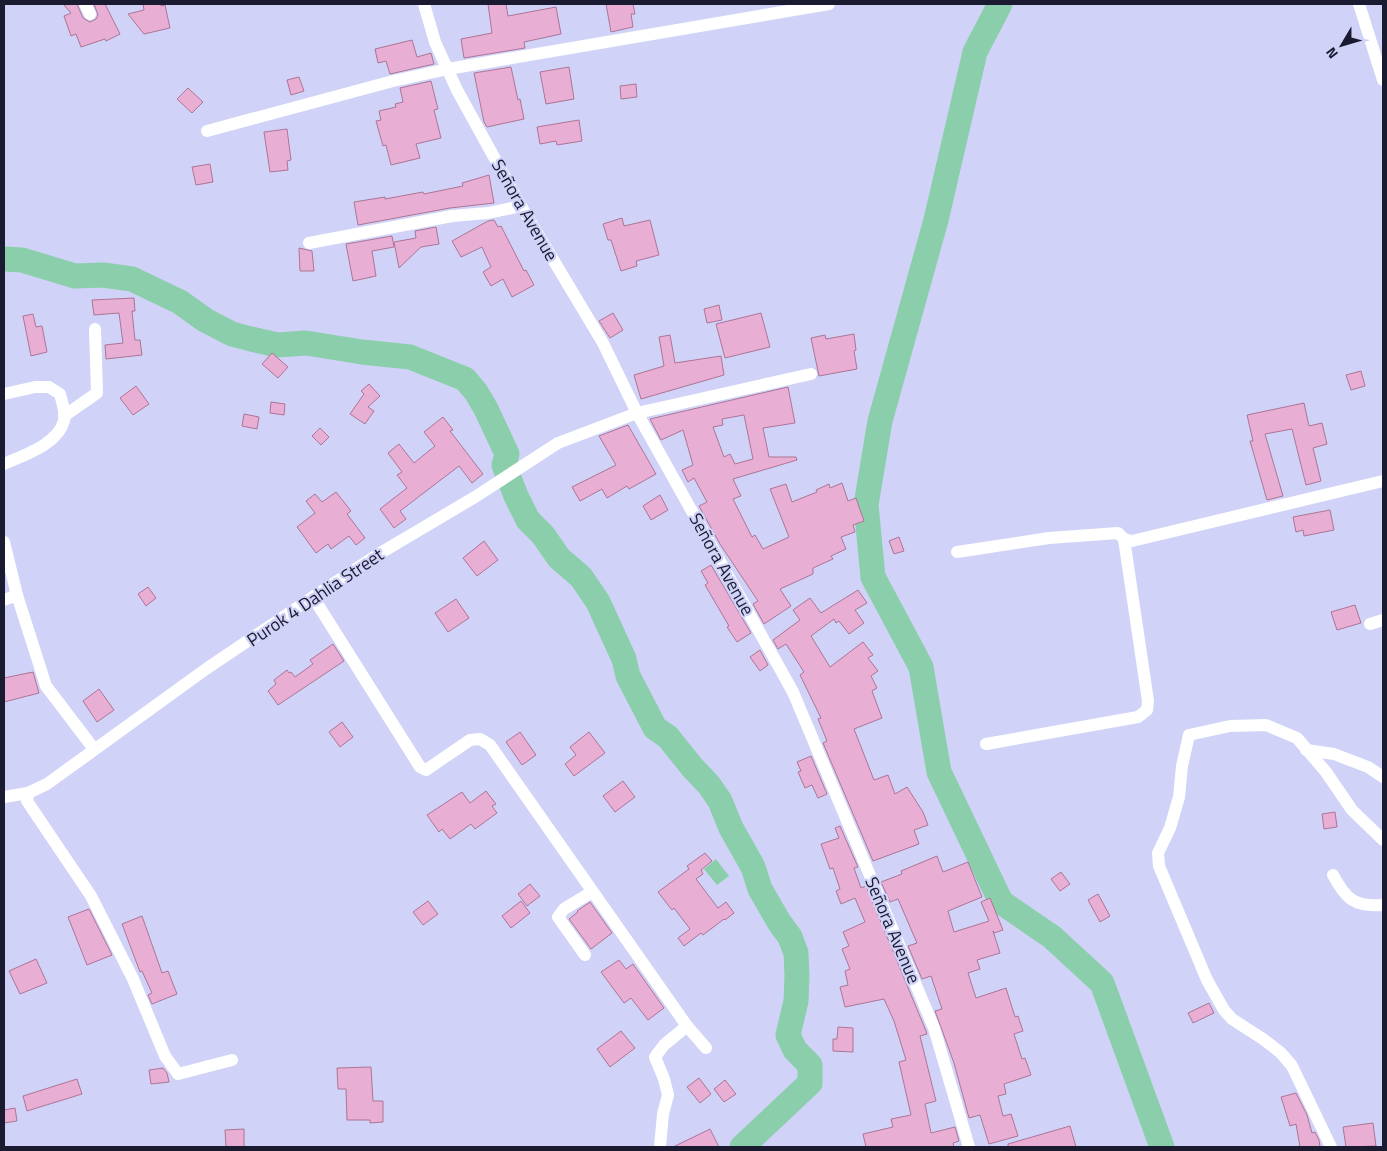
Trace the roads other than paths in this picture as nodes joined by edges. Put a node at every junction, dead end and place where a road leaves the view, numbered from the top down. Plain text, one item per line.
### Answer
1 (424, 4) edge
2 (829, 4) edge
3 (1359, 4) edge
4 (448, 69) junction
5 (1383, 80) edge
6 (207, 131) dead end
7 (521, 206) junction
8 (309, 243) dead end
9 (95, 329) dead end
10 (811, 374) dead end
11 (4, 394) edge
12 (637, 413) junction
13 (64, 416) junction
14 (4, 464) edge
15 (1383, 481) edge
16 (1124, 539) junction
17 (4, 542) edge
18 (957, 552) dead end
19 (17, 595) junction
20 (313, 597) junction
21 (4, 600) edge
22 (1383, 620) edge
23 (1370, 624) dead end
24 (986, 744) dead end
25 (94, 750) junction
26 (1306, 750) junction
27 (1383, 777) edge
28 (28, 793) junction
29 (4, 797) edge
30 (1383, 840) edge
31 (1333, 874) dead end
32 (592, 892) junction
33 (1383, 905) edge
34 (585, 955) dead end
35 (687, 1026) junction
36 (706, 1048) dead end
37 (232, 1060) dead end
38 (660, 1147) edge
39 (968, 1147) edge
40 (1331, 1147) edge

1 - 4 street, Señora Avenue
2 - 4 street
3 - 5 street
4 - 6 street
4 - 7 street, Señora Avenue
7 - 8 street
7 - 12 street, Señora Avenue
9 - 13 street
10 - 12 street, Purok 4 Dahlia Street
11 - 13 street
12 - 20 street, Purok 4 Dahlia Street
12 - 39 street, Señora Avenue
13 - 14 street
15 - 16 street
16 - 18 street
16 - 24 street
17 - 19 street
19 - 21 street
19 - 25 street
20 - 25 street, Purok 4 Dahlia Street
20 - 32 street
22 - 23 street
25 - 28 street, Purok 4 Dahlia Street
26 - 27 street
26 - 30 street
26 - 40 street
28 - 29 street, Purok 4 Dahlia Street
28 - 37 street
31 - 33 street
32 - 34 street
32 - 35 street
35 - 36 street
35 - 38 street

